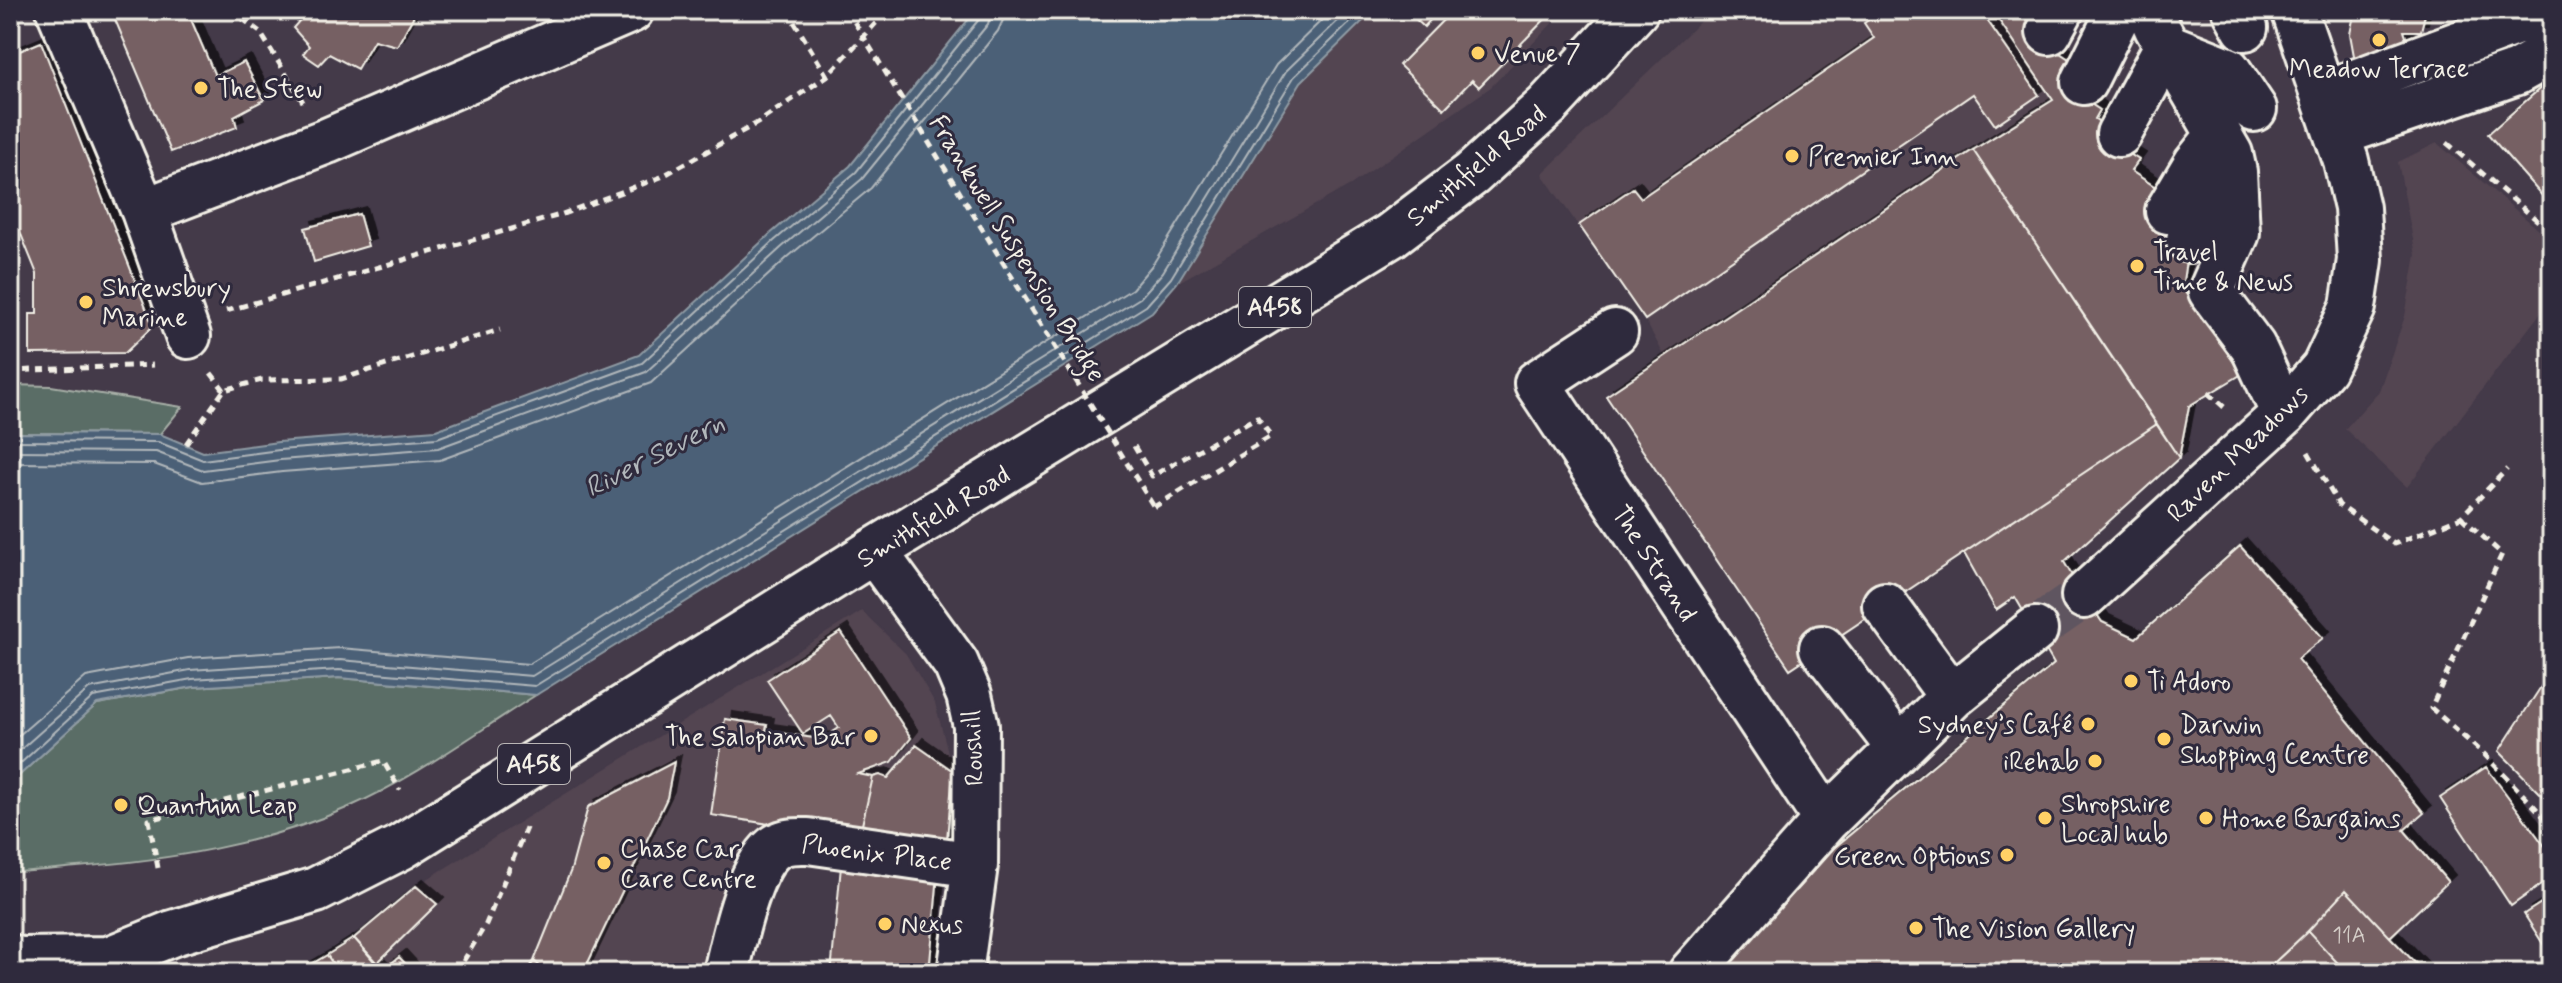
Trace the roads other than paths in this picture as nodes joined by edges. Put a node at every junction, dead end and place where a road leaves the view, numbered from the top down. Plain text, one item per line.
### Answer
1 (59, 10) edge
2 (631, 10) edge
3 (1636, 10) edge
4 (2088, 10) edge
5 (2294, 10) edge
6 (2550, 10) edge
7 (2250, 16) edge
8 (2154, 31) edge
9 (2552, 52) edge
10 (2254, 109) dead end
11 (2330, 114) junction
12 (2112, 122) edge
13 (2219, 139) junction
14 (2357, 208) junction
15 (144, 211) junction
16 (1615, 332) dead end
17 (190, 339) road end
18 (2284, 414) junction
19 (874, 551) junction
20 (2084, 596) tunnel mouth
21 (1885, 605) dead end
22 (2035, 630) tunnel mouth
23 (1822, 648) dead end
24 (1952, 697) junction
25 (1899, 748) junction
26 (1826, 820) junction
27 (975, 865) junction
28 (173, 933) junction
29 (10, 934) edge
30 (10, 957) edge
31 (112, 966) edge
32 (726, 973) edge
33 (960, 973) edge
34 (1691, 973) edge

1 - 15 main road
2 - 15 main road
3 - 19 main road, Smithfield Road / A458
4 - 12 main road
5 - 11 main road, Raven Meadows
6 - 11 main road
7 - 14 main road
8 - 10 main road
8 - 12 main road
8 - 12 main road
8 - 13 main road
9 - 11 main road
11 - 14 main road, Raven Meadows
12 - 13 main road
12 - 13 main road
13 - 18 main road
14 - 18 main road, Raven Meadows
15 - 17 main road
16 - 26 main road, The Strand
18 - 20 main road, Raven Meadows
19 - 27 main road, Roushill
19 - 28 main road, Smithfield Road / A458
21 - 24 main road
22 - 24 main road
23 - 25 main road
24 - 25 main road
25 - 26 main road
26 - 34 main road
27 - 32 main road, Phoenix Place
27 - 33 main road, Roushill
28 - 29 main road, A458
28 - 31 main road, A458
30 - 31 main road, A458

